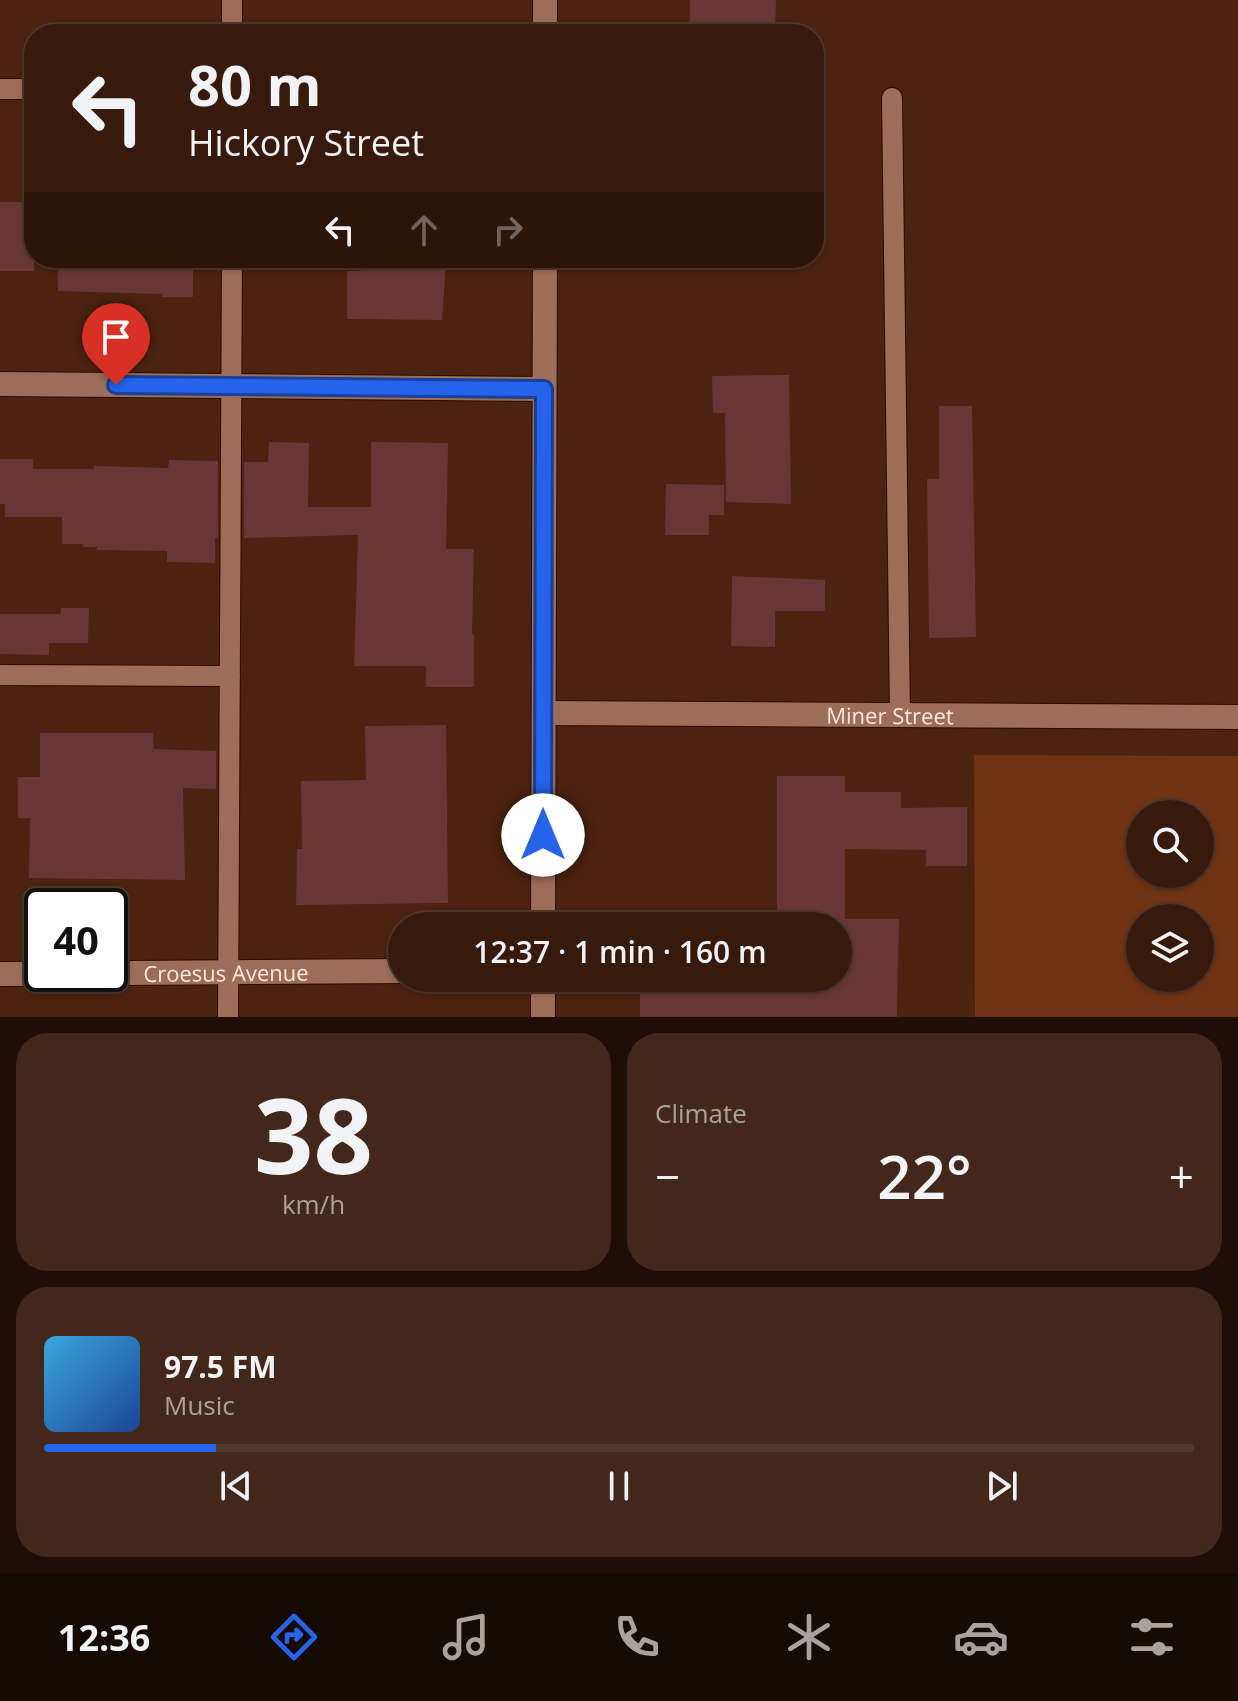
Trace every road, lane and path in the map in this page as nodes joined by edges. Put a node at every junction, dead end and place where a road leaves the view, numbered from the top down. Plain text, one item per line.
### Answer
1 (232, 0) edge
2 (545, 0) edge
3 (232, 24) edge
4 (545, 24) edge
5 (0, 89) edge
6 (24, 89) edge
7 (892, 98) dead end
8 (232, 268) edge
9 (545, 268) edge
10 (0, 384) edge
11 (232, 386) junction
12 (544, 389) junction
13 (0, 675) edge
14 (230, 676) junction
15 (544, 713) junction
16 (900, 715) junction
17 (1238, 717) edge
18 (543, 912) edge
19 (388, 971) edge
20 (0, 974) edge
21 (227, 974) junction
22 (543, 992) edge
23 (228, 1017) edge
24 (543, 1017) edge

1 - 3 lane
2 - 4 street
5 - 6 lane
7 - 16 lane
8 - 11 lane
9 - 12 street
10 - 11 street
11 - 12 street
11 - 14 lane
12 - 15 street
13 - 14 lane
14 - 21 lane
15 - 16 street, Miner Street
15 - 18 street
16 - 17 street, Miner Street
19 - 21 street, Croesus Avenue
20 - 21 street, Croesus Avenue
21 - 23 lane
22 - 24 street

